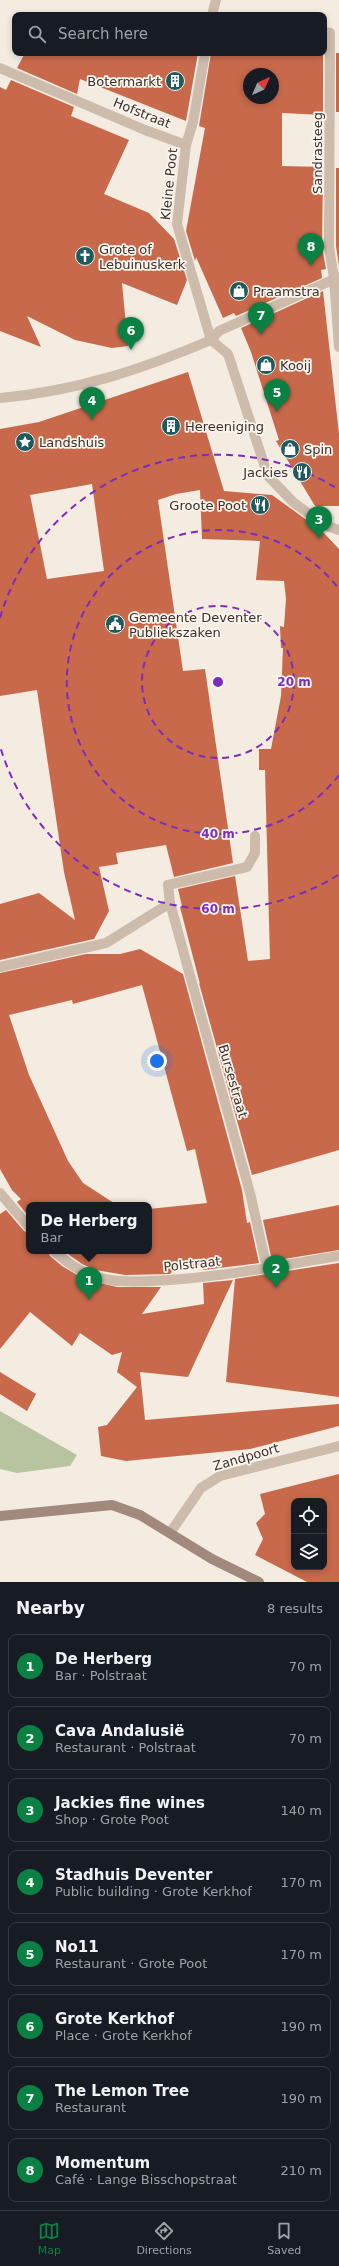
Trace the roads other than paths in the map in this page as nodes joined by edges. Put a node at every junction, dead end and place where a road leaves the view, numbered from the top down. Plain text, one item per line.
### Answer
1 (216, 0) edge
2 (213, 12) edge
3 (327, 32) edge
4 (204, 56) edge
5 (0, 68) edge
6 (186, 145) junction
7 (336, 278) edge
8 (211, 340) junction
9 (339, 347) edge
10 (0, 398) edge
11 (339, 530) edge
12 (255, 836) dead end
13 (170, 903) junction
14 (0, 967) edge
15 (0, 1194) edge
16 (26, 1224) edge
17 (57, 1254) edge
18 (339, 1256) edge
19 (267, 1268) junction
20 (339, 1446) edge
21 (0, 1516) edge
22 (170, 1533) junction
23 (258, 1582) edge

1 - 2 street
3 - 7 street, Sandrasteeg
4 - 6 street, Kleine Poot
5 - 6 street, Hofstraat
6 - 8 street, Kleine Poot
7 - 8 street
7 - 9 street
8 - 10 street
8 - 11 street
12 - 13 street, Bursestraat
13 - 14 street
13 - 19 street, Bursestraat
15 - 16 street
17 - 19 street, Polstraat
18 - 19 street, Polstraat
20 - 22 street, Zandpoort
21 - 22 street
22 - 23 street

